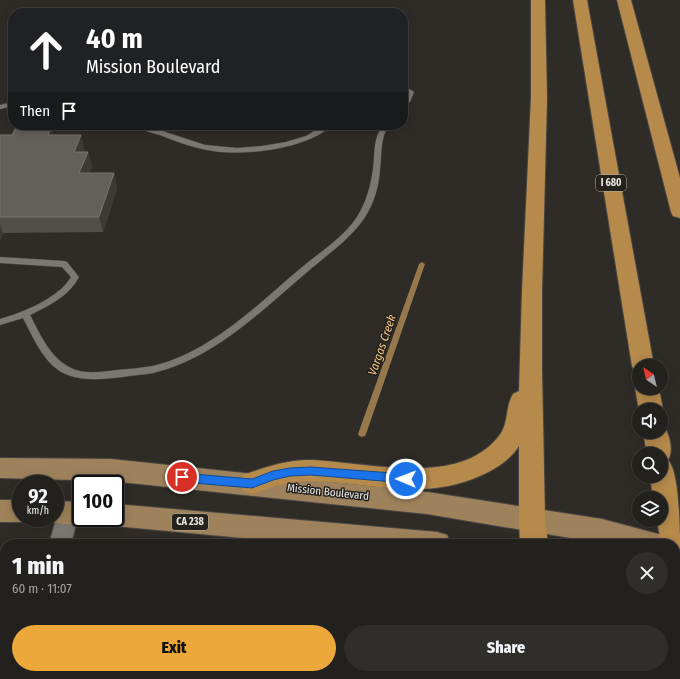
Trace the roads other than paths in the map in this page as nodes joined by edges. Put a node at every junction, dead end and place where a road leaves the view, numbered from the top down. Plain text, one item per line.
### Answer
1 (538, 0) edge
2 (580, 0) edge
3 (624, 0) edge
4 (408, 90) edge
5 (408, 101) edge
6 (152, 130) edge
7 (321, 130) edge
8 (383, 130) edge
9 (680, 212) edge
10 (0, 260) edge
11 (25, 314) junction
12 (0, 322) edge
13 (642, 359) edge
14 (531, 370) junction
15 (0, 468) edge
16 (252, 483) junction
17 (664, 483) edge
18 (0, 511) edge
19 (12, 511) edge
20 (68, 512) edge
21 (124, 516) edge
22 (533, 531) edge
23 (61, 539) edge
24 (381, 539) edge
25 (634, 539) edge
26 (674, 539) edge

1 - 14 highway
2 - 13 highway, I 680
3 - 9 highway
4 - 5 lane
6 - 7 lane
8 - 11 lane
10 - 11 lane
11 - 12 lane
14 - 16 highway
14 - 22 highway
15 - 16 main road, Mission Boulevard
16 - 22 main road, Mission Boulevard
17 - 26 highway
18 - 19 main road
20 - 23 street
21 - 24 main road, CA 238
22 - 25 main road, Mission Boulevard

